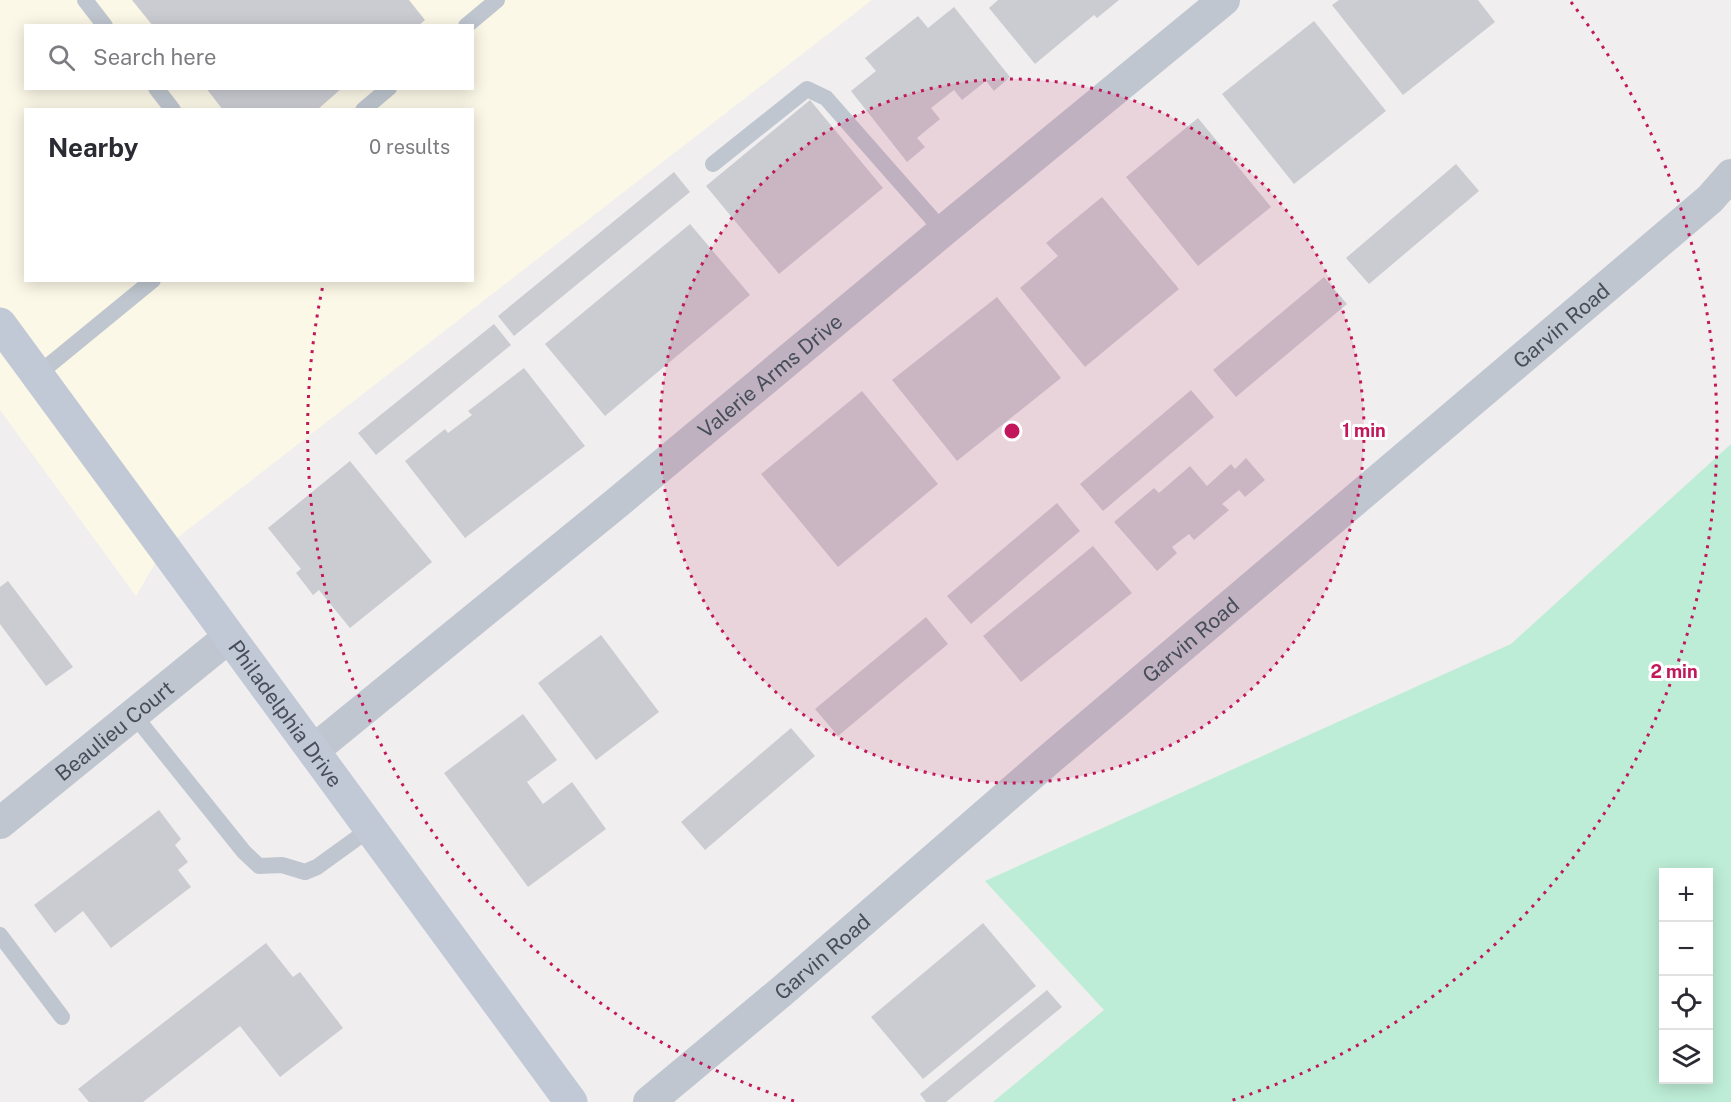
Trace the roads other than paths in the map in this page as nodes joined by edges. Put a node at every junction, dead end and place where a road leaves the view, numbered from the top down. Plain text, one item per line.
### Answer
1 (85, 0) edge
2 (497, 0) edge
3 (1224, 0) edge
4 (103, 24) edge
5 (468, 24) edge
6 (158, 90) edge
7 (387, 90) edge
8 (171, 108) edge
9 (365, 108) edge
10 (713, 164) dead end
11 (1731, 175) edge
12 (943, 231) junction
13 (151, 282) edge
14 (0, 324) edge
15 (37, 375) junction
16 (229, 637) junction
17 (134, 715) junction
18 (314, 750) junction
19 (0, 823) edge
20 (370, 828) junction
21 (0, 934) edge
22 (62, 1017) dead end
23 (571, 1102) edge
24 (649, 1102) edge

1 - 4 lane
2 - 5 lane
3 - 12 street, Valerie Arms Drive
6 - 8 lane
7 - 9 lane
10 - 12 lane
11 - 24 street, Garvin Road
12 - 18 street, Valerie Arms Drive
13 - 15 lane
14 - 15 main road, Philadelphia Drive
15 - 16 main road, Philadelphia Drive
16 - 17 street, Beaulieu Court
16 - 18 main road, Philadelphia Drive
17 - 19 street, Beaulieu Court
17 - 20 lane
18 - 20 main road, Philadelphia Drive
20 - 23 main road, Philadelphia Drive
21 - 22 lane

